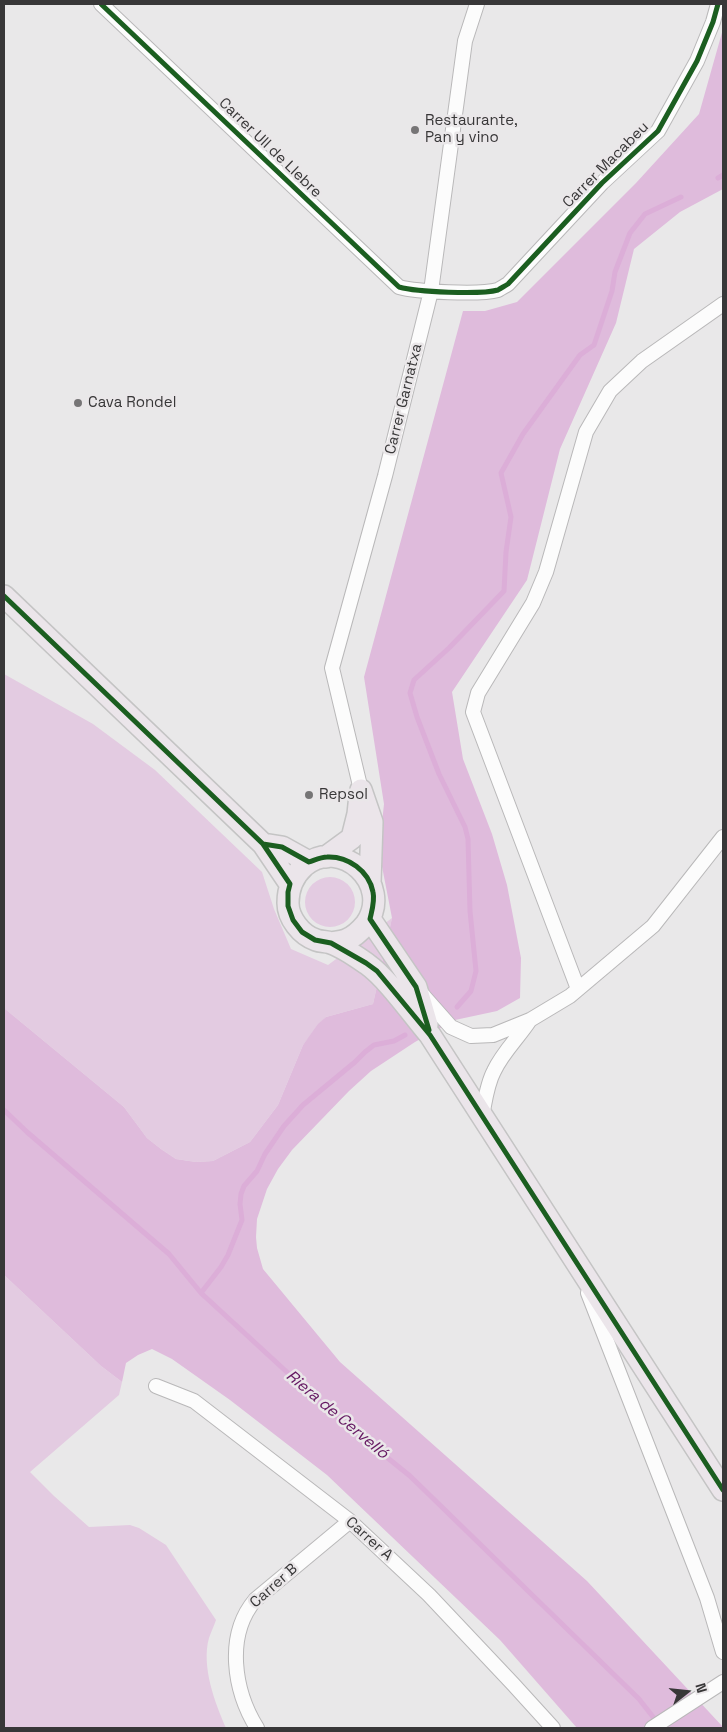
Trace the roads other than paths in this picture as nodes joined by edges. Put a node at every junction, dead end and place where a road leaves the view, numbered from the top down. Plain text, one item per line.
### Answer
1 (101, 4) edge
2 (477, 4) edge
3 (718, 4) edge
4 (431, 292) junction
5 (723, 304) edge
6 (4, 596) edge
7 (361, 790) junction
8 (723, 838) edge
9 (263, 844) junction
10 (317, 860) junction
11 (370, 883) junction
12 (290, 884) junction
13 (370, 918) junction
14 (331, 943) junction
15 (416, 987) junction
16 (578, 989) junction
17 (530, 1020) junction
18 (436, 1043) junction
19 (482, 1116) junction
20 (575, 1260) junction
21 (156, 1386) dead end
22 (723, 1490) edge
23 (350, 1521) junction
24 (723, 1652) edge
25 (719, 1685) edge
26 (257, 1728) edge
27 (553, 1728) edge
28 (652, 1728) edge

1 - 4 street, Carrer Ull de Llebre
2 - 4 street, Carrer Garnatxa
3 - 4 street, Carrer Macabeu
4 - 7 street, Carrer Garnatxa
5 - 16 street
6 - 9 main road
7 - 10 main road
7 - 11 main road
8 - 16 street
9 - 10 main road
9 - 12 main road
10 - 11 main road
10 - 12 main road
11 - 13 main road
12 - 14 main road
13 - 14 main road
13 - 15 main road
14 - 18 main road
15 - 17 street
15 - 18 main road
16 - 17 street
17 - 19 street
18 - 19 main road
19 - 20 main road
20 - 22 main road
20 - 24 street
21 - 23 street, Carrer A
23 - 26 street, Carrer B
23 - 27 street, Carrer A
25 - 28 street

